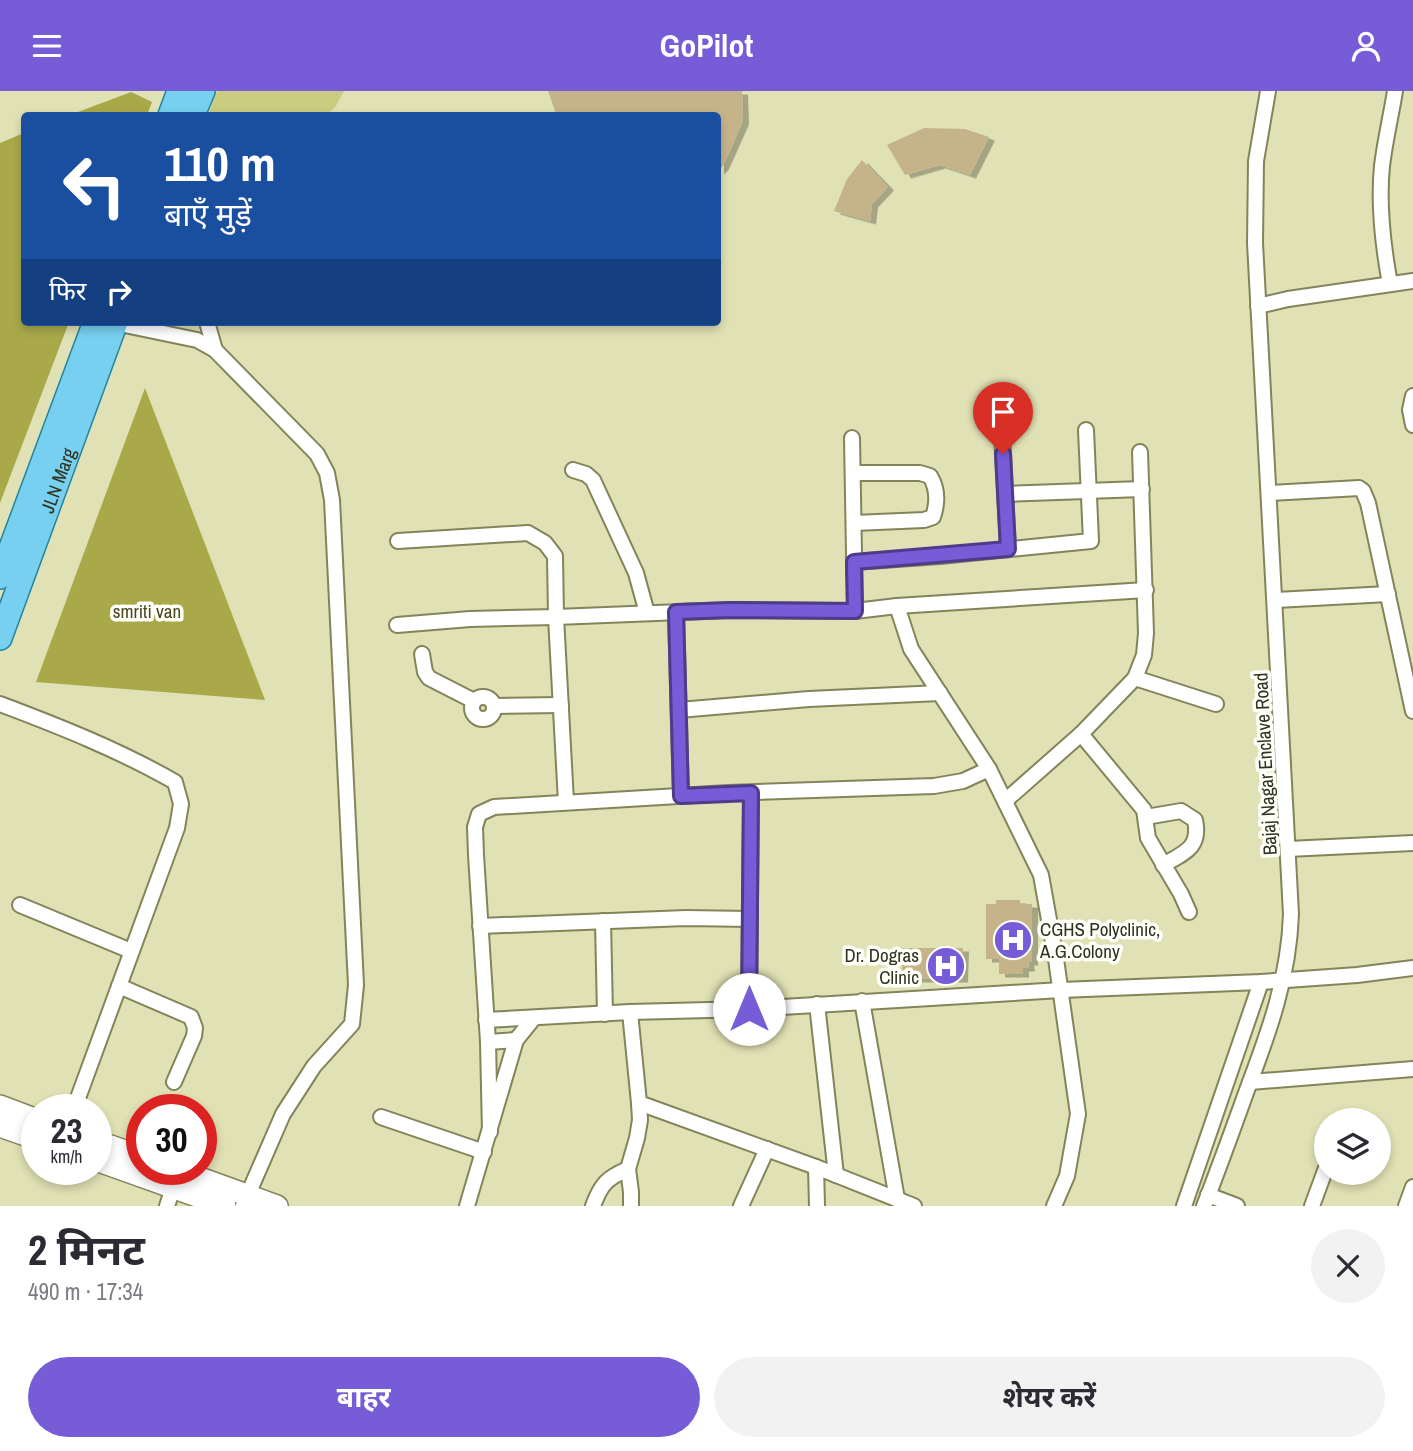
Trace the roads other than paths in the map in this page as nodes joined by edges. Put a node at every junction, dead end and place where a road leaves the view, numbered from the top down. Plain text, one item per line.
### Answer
1 (179, 91) edge
2 (203, 91) edge
3 (1268, 91) edge
4 (1395, 91) edge
5 (171, 112) edge
6 (194, 112) edge
7 (1413, 281) edge
8 (1390, 285) junction
9 (1258, 306) junction
10 (94, 326) edge
11 (115, 326) edge
12 (134, 326) edge
13 (208, 326) edge
14 (215, 350) junction
15 (1413, 396) edge
16 (1413, 425) edge
17 (1086, 430) dead end
18 (1002, 434) dead end
19 (852, 438) dead end
20 (1140, 452) dead end
21 (573, 470) dead end
22 (853, 473) junction
23 (1089, 489) junction
24 (1142, 489) junction
25 (1270, 493) junction
26 (1005, 494) junction
27 (854, 523) junction
28 (398, 541) dead end
29 (1008, 549) junction
30 (854, 562) junction
31 (0, 576) edge
32 (1146, 590) junction
33 (1388, 594) junction
34 (1276, 600) junction
35 (897, 606) junction
36 (855, 611) junction
37 (676, 612) junction
38 (647, 613) junction
39 (556, 617) junction
40 (397, 625) dead end
41 (0, 638) edge
42 (422, 654) dead end
43 (1135, 678) junction
44 (940, 692) junction
45 (0, 704) edge
46 (1216, 704) dead end
47 (561, 705) junction
48 (679, 710) junction
49 (1413, 711) edge
50 (1081, 734) junction
51 (989, 769) junction
52 (751, 793) junction
53 (681, 796) junction
54 (1005, 801) junction
55 (566, 802) junction
56 (1146, 817) junction
57 (1413, 843) edge
58 (1288, 849) junction
59 (1163, 865) junction
60 (20, 905) dead end
61 (1189, 912) dead end
62 (750, 919) junction
63 (603, 921) junction
64 (480, 926) junction
65 (131, 951) junction
66 (1413, 968) edge
67 (1284, 981) junction
68 (1261, 982) junction
69 (119, 986) junction
70 (1061, 990) junction
71 (862, 1001) junction
72 (817, 1004) junction
73 (749, 1009) junction
74 (630, 1012) junction
75 (605, 1014) junction
76 (533, 1019) junction
77 (486, 1020) junction
78 (516, 1040) junction
79 (488, 1042) junction
80 (1413, 1069) edge
81 (174, 1082) dead end
82 (1250, 1082) junction
83 (79, 1094) edge
84 (639, 1104) junction
85 (0, 1106) edge
86 (21, 1113) edge
87 (381, 1117) dead end
88 (0, 1126) edge
89 (490, 1132) junction
90 (21, 1133) edge
91 (766, 1149) junction
92 (484, 1151) junction
93 (112, 1166) edge
94 (816, 1167) junction
95 (628, 1169) junction
96 (836, 1175) junction
97 (1320, 1185) edge
98 (1413, 1187) edge
99 (172, 1188) edge
100 (897, 1199) junction
101 (245, 1200) edge
102 (1207, 1201) edge
103 (225, 1206) edge
104 (277, 1206) edge
105 (467, 1206) edge
106 (593, 1206) edge
107 (631, 1206) edge
108 (741, 1206) edge
109 (817, 1206) edge
110 (914, 1206) edge
111 (1055, 1206) edge
112 (1184, 1206) edge
113 (1237, 1206) edge
114 (1312, 1206) edge
115 (1406, 1206) edge

1 - 5 main road
2 - 6 main road
3 - 9 street, Bajaj Nagar Enclave Road
4 - 8 street
7 - 8 street
8 - 9 street
9 - 25 street, Bajaj Nagar Enclave Road
10 - 31 main road, JLN Marg
11 - 41 main road, JLN Marg
12 - 14 street
13 - 14 street
14 - 101 street
15 - 16 street
17 - 23 street
18 - 26 street
19 - 22 street
20 - 24 street
21 - 38 street
22 - 27 street
22 - 27 street
23 - 24 street
23 - 26 street
23 - 29 street
24 - 32 street
25 - 33 street
25 - 34 street, Bajaj Nagar Enclave Road
26 - 29 street
27 - 30 street
28 - 39 street
29 - 30 street
30 - 36 street
32 - 35 street
32 - 43 street
33 - 34 street
33 - 49 street
34 - 58 street, Bajaj Nagar Enclave Road
35 - 36 street
35 - 44 street
36 - 37 street
37 - 38 street
37 - 48 street
38 - 39 street
39 - 40 street
39 - 47 street
42 - 47 street
43 - 46 street
43 - 50 street
44 - 48 street
44 - 51 street
45 - 65 street
47 - 55 street
48 - 53 street
50 - 54 street
50 - 56 street
51 - 52 street
51 - 54 street
52 - 53 street
52 - 62 street
53 - 55 street
54 - 70 street
55 - 64 street
56 - 59 street
56 - 59 street
57 - 58 street
58 - 67 street, Bajaj Nagar Enclave Road
59 - 61 street
60 - 65 street
62 - 63 street
62 - 73 street
63 - 64 street
63 - 75 street
64 - 77 street
65 - 69 street
66 - 67 street
67 - 68 street
67 - 82 street, Bajaj Nagar Enclave Road
68 - 70 street
68 - 112 street
69 - 81 street
69 - 83 street
70 - 71 street
70 - 111 street
71 - 72 street
71 - 100 street
72 - 73 street
72 - 96 street
73 - 74 street
74 - 75 street
74 - 84 street
75 - 76 street
76 - 77 street
76 - 78 street
77 - 79 street
78 - 79 street
78 - 89 street
79 - 89 street
80 - 82 street
82 - 102 street, Bajaj Nagar Enclave Road
84 - 91 street
84 - 95 street
85 - 86 street
87 - 92 street
88 - 90 street
89 - 92 street
91 - 94 street
91 - 108 street
92 - 105 street
93 - 99 street
94 - 96 street
94 - 109 street
95 - 106 street
95 - 107 street
96 - 100 street
97 - 114 street
98 - 115 street
99 - 101 street
99 - 103 street
100 - 110 street
101 - 104 street
102 - 113 street

